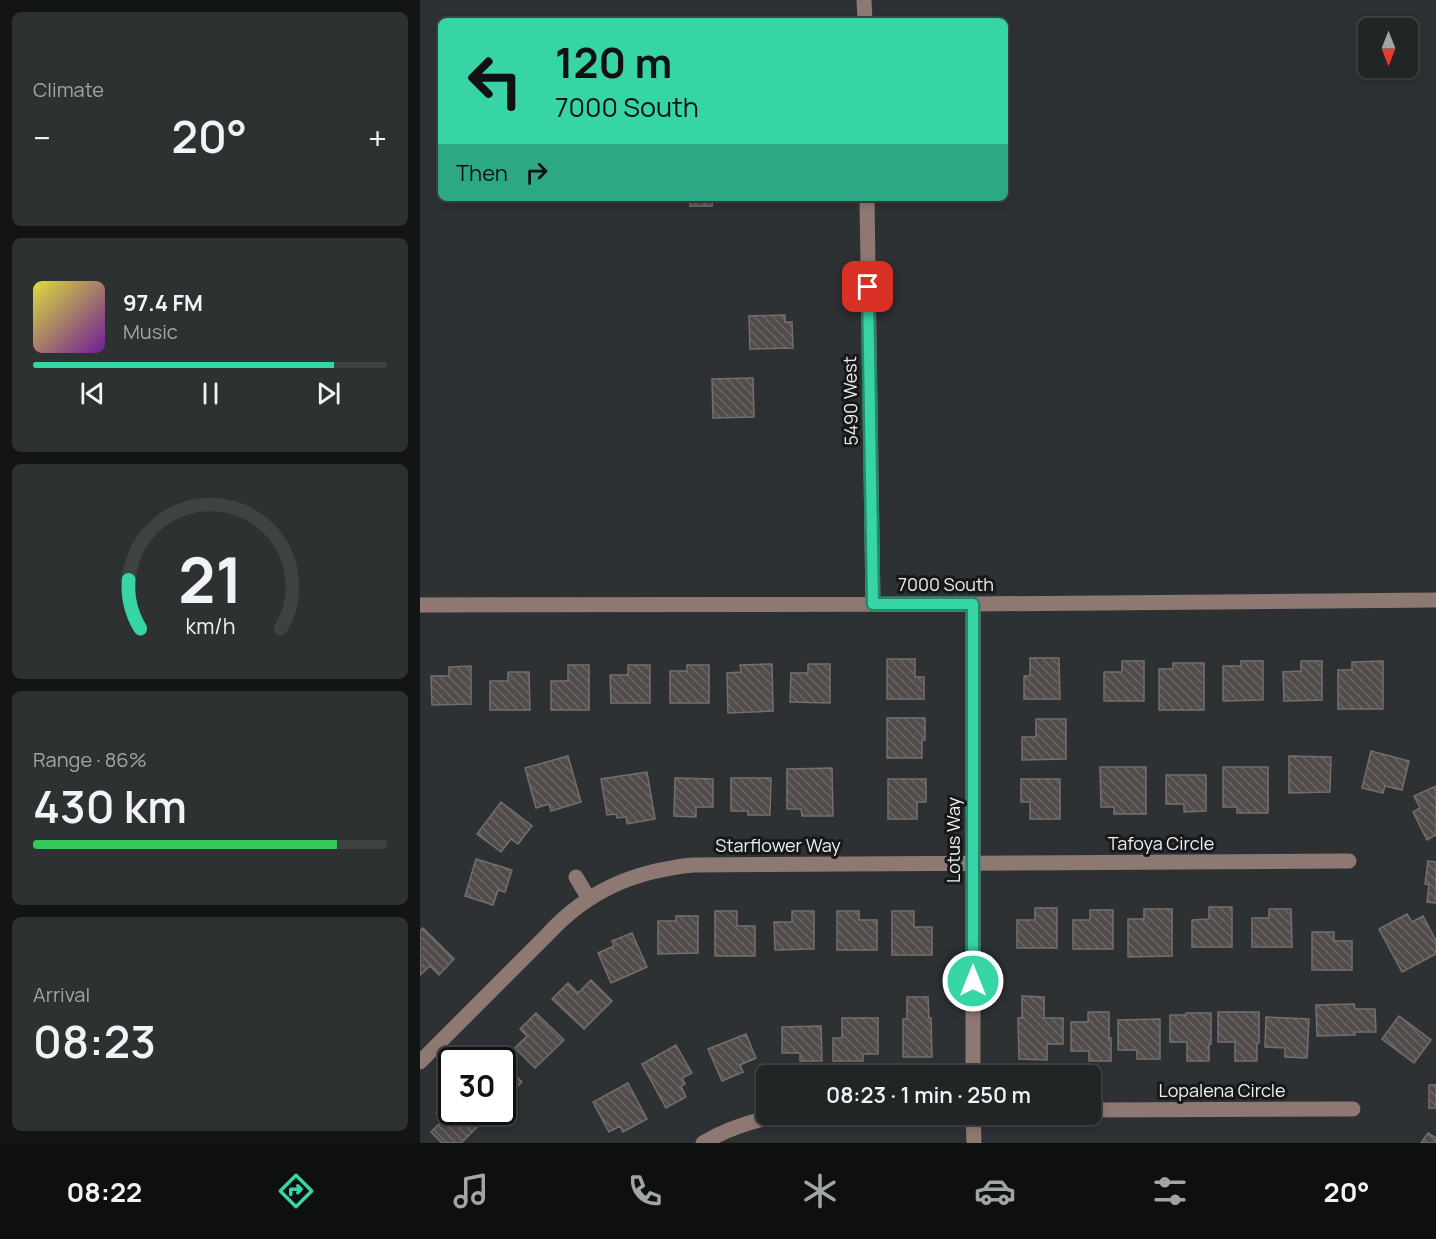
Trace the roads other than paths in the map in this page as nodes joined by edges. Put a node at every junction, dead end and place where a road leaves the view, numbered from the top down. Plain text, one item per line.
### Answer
1 (864, 0) edge
2 (865, 18) edge
3 (867, 201) edge
4 (1436, 600) edge
5 (873, 604) junction
6 (973, 604) junction
7 (420, 605) edge
8 (1349, 861) dead end
9 (973, 864) junction
10 (576, 877) dead end
11 (589, 899) junction
12 (423, 1054) edge
13 (973, 1065) edge
14 (1353, 1109) dead end
15 (1101, 1110) edge
16 (756, 1121) edge
17 (973, 1125) edge
18 (703, 1143) edge
19 (974, 1143) edge

1 - 2 street
3 - 5 street, 5490 West
4 - 6 street, 7000 South
5 - 6 street, 7000 South
5 - 7 street, 7000 South
6 - 9 street, Lotus Way
8 - 9 street, Tafoya Circle
9 - 11 street, Starflower Way
9 - 13 street, Lotus Way
10 - 11 street
11 - 12 street, Starflower Way
14 - 15 street, Lopalena Circle
16 - 18 street
17 - 19 street

